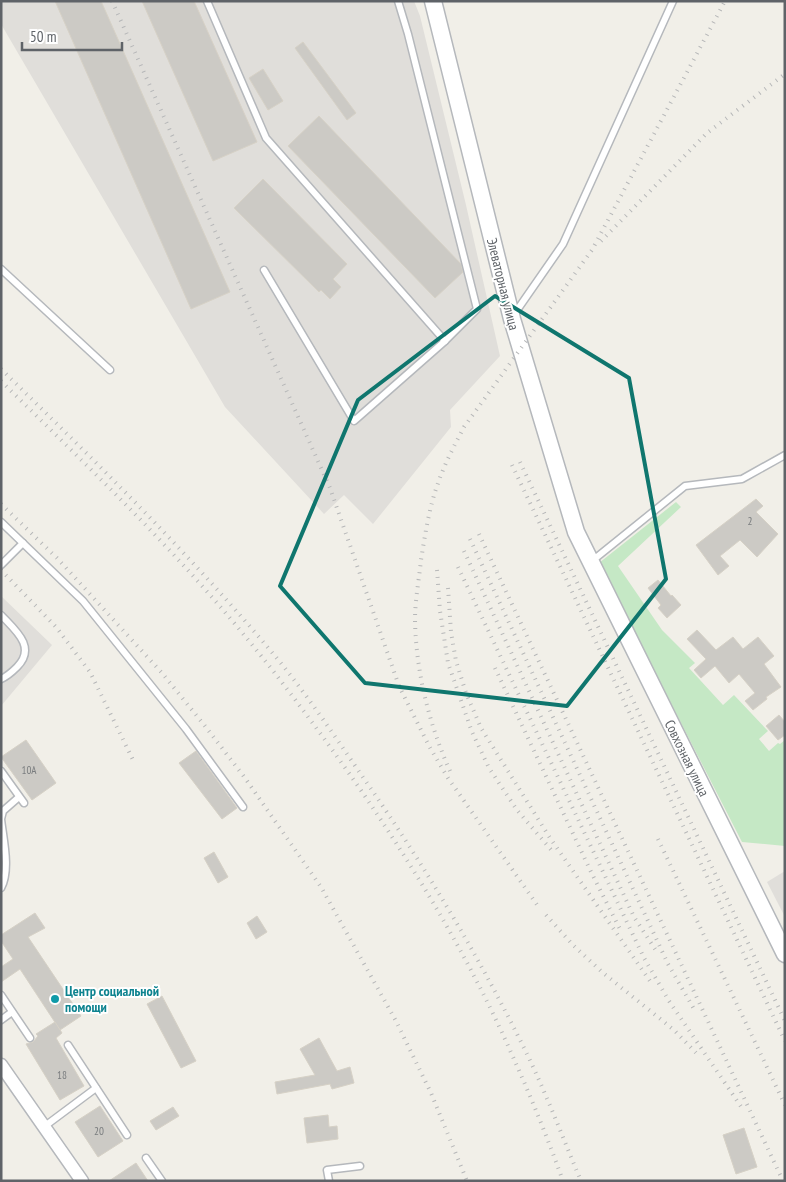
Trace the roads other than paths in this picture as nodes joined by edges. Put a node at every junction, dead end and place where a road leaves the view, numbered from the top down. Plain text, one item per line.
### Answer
1 (207, 1) edge
2 (398, 1) edge
3 (433, 1) edge
4 (672, 1) edge
5 (1, 268) edge
6 (264, 270) dead end
7 (512, 319) junction
8 (445, 340) junction
9 (110, 370) dead end
10 (785, 455) edge
11 (1, 522) edge
12 (23, 543) junction
13 (590, 562) junction
14 (1, 565) edge
15 (1, 615) edge
16 (1, 679) edge
17 (1, 772) edge
18 (19, 797) junction
19 (24, 804) dead end
20 (244, 807) dead end
21 (1, 888) edge
22 (783, 948) edge
23 (1, 995) edge
24 (12, 1012) junction
25 (1, 1020) edge
26 (30, 1038) dead end
27 (68, 1046) dead end
28 (2, 1070) edge
29 (96, 1088) junction
30 (45, 1126) junction
31 (127, 1135) dead end
32 (146, 1158) dead end
33 (360, 1166) dead end
34 (82, 1181) edge
35 (162, 1181) edge
36 (329, 1181) edge

1 - 8 lane
2 - 8 lane
3 - 7 street, Элеваторная улица
4 - 7 lane
5 - 9 lane
6 - 8 lane
7 - 13 street, Элеваторная улица
10 - 13 lane
11 - 12 lane
12 - 14 lane
12 - 20 lane
13 - 22 street, Совхозная улица
15 - 16 lane
17 - 18 lane
18 - 19 lane
18 - 21 lane
23 - 24 lane
24 - 25 lane
24 - 26 lane
27 - 29 lane
28 - 30 street
29 - 30 lane
29 - 31 lane
30 - 34 street
32 - 35 lane
33 - 36 lane

